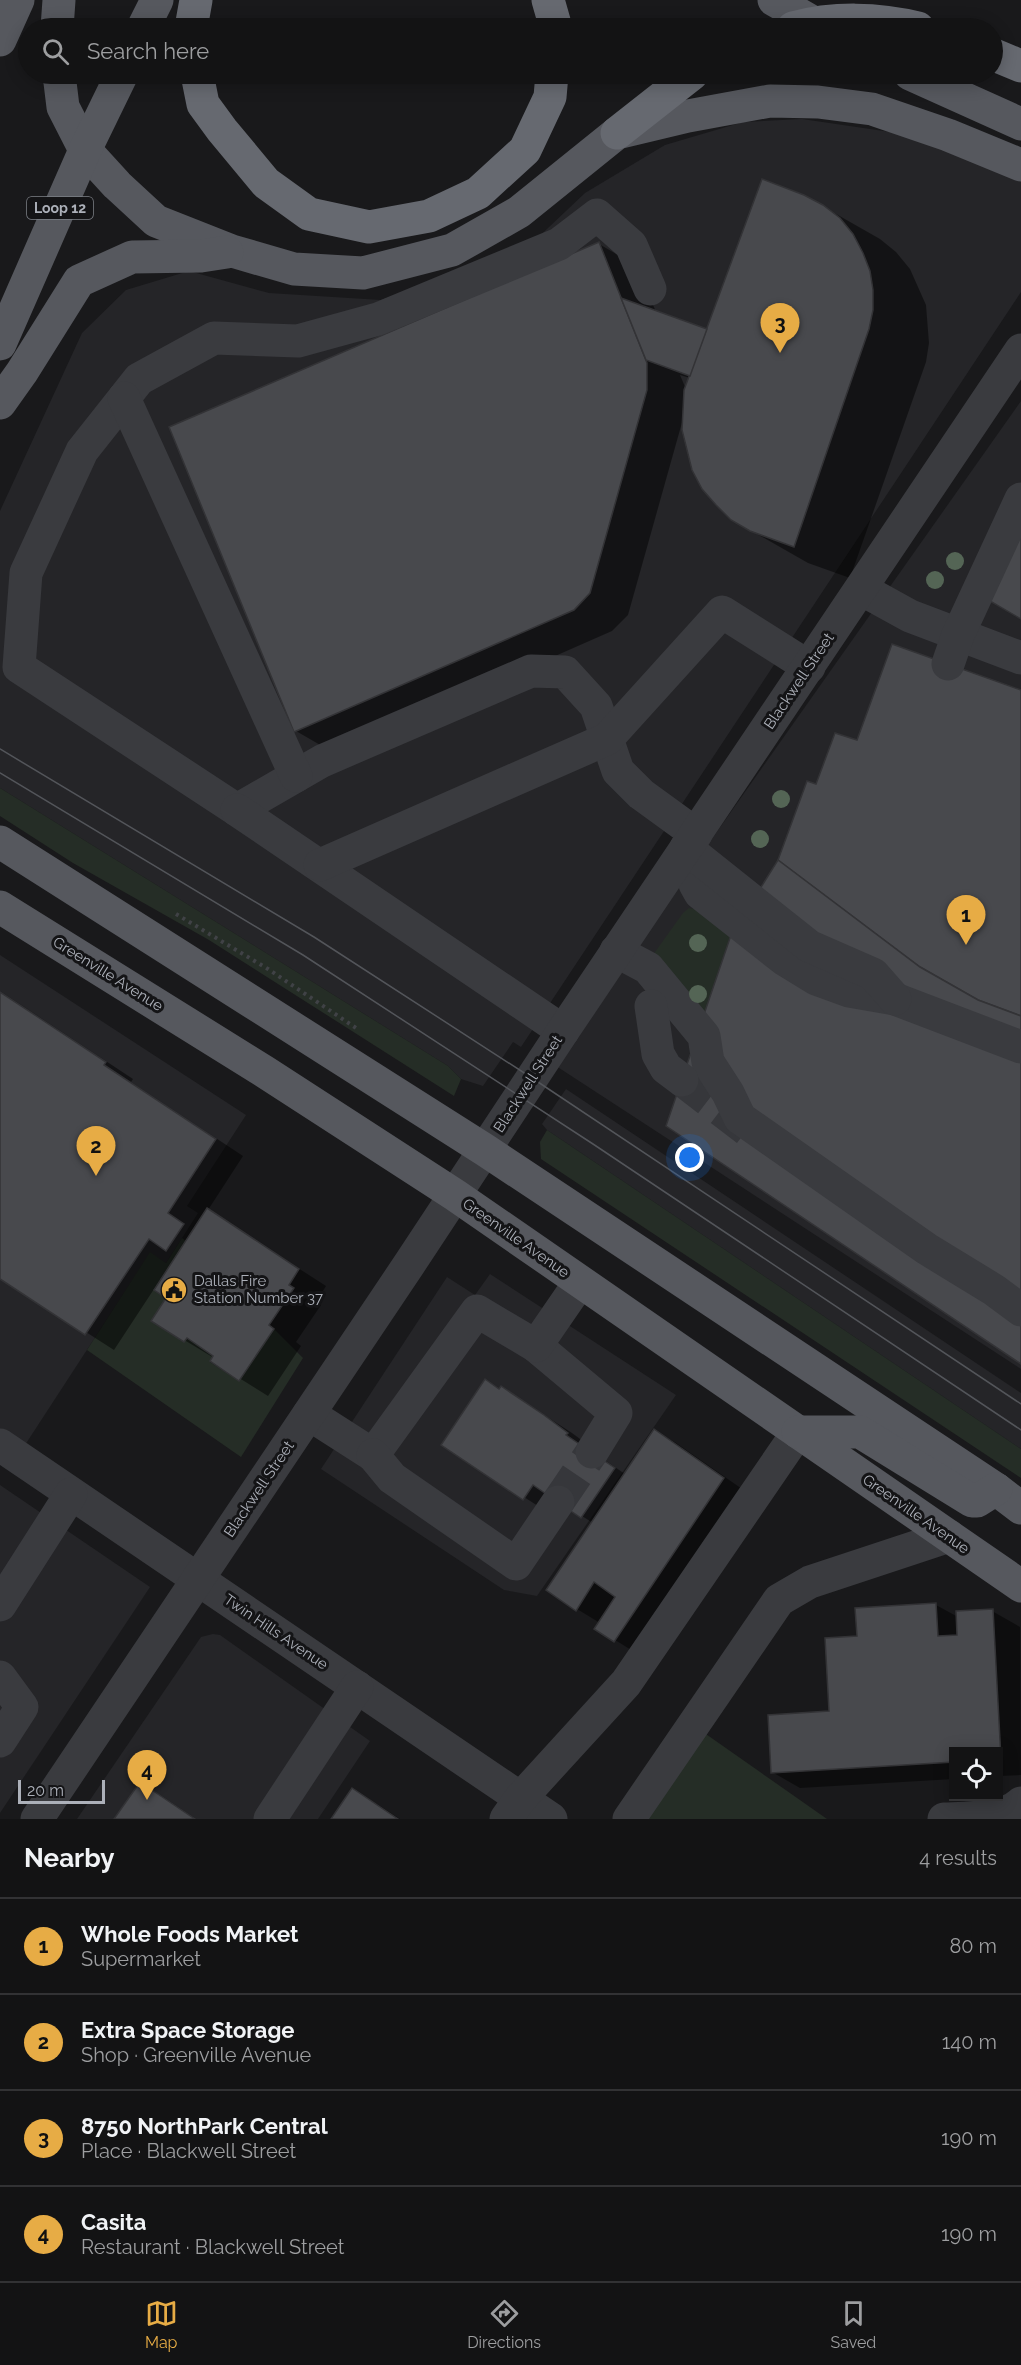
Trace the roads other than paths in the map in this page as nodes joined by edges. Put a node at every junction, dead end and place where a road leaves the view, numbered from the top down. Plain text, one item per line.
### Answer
1 (18, 0) edge
2 (59, 0) edge
3 (157, 0) edge
4 (196, 0) edge
5 (548, 0) edge
6 (774, 0) edge
7 (58, 18) edge
8 (148, 18) edge
9 (193, 18) edge
10 (553, 18) edge
11 (806, 18) edge
12 (0, 40) edge
13 (1003, 58) edge
14 (1021, 66) edge
15 (60, 84) edge
16 (117, 84) edge
17 (199, 84) edge
18 (551, 84) edge
19 (680, 84) edge
20 (932, 84) edge
21 (1021, 124) edge
22 (617, 134) junction
23 (85, 150) junction
24 (1021, 165) edge
25 (232, 251) junction
26 (650, 289) dead end
27 (0, 344) edge
28 (1021, 351) edge
29 (124, 398) junction
30 (0, 403) edge
31 (1021, 499) edge
32 (861, 589) junction
33 (953, 650) junction
34 (1021, 658) edge
35 (809, 667) junction
36 (608, 739) junction
37 (296, 776) junction
38 (237, 810) junction
39 (691, 841) junction
40 (0, 842) edge
41 (320, 866) junction
42 (0, 907) edge
43 (616, 951) junction
44 (563, 1031) junction
45 (1021, 1047) edge
46 (695, 1071) junction
47 (485, 1150) junction
48 (455, 1196) junction
49 (580, 1282) junction
50 (1007, 1291) edge
51 (1021, 1310) edge
52 (536, 1346) junction
53 (309, 1414) junction
54 (798, 1432) junction
55 (0, 1445) edge
56 (592, 1452) tunnel mouth
57 (373, 1455) junction
58 (70, 1494) junction
59 (1008, 1498) edge
60 (558, 1502) tunnel mouth
61 (949, 1536) junction
62 (198, 1579) junction
63 (1021, 1586) edge
64 (0, 1605) edge
65 (0, 1677) edge
66 (357, 1687) junction
67 (0, 1741) edge
68 (1021, 1803) edge
69 (513, 1809) edge
70 (37, 1819) edge
71 (270, 1819) edge
72 (551, 1819) edge
73 (629, 1819) edge
74 (944, 1819) edge

1 - 12 main road
2 - 7 main road
3 - 8 main road
4 - 9 highway
5 - 10 highway
6 - 11 main road
13 - 14 highway
15 - 23 main road
16 - 23 main road, Loop 12
17 - 18 highway
19 - 22 highway
20 - 21 main road
22 - 24 main road
22 - 25 main road
23 - 25 main road
23 - 27 main road, Loop 12
25 - 30 main road
26 - 29 street
28 - 32 street, Blackwell Street
29 - 37 street
29 - 38 street
31 - 33 street
32 - 33 street
32 - 35 street, Blackwell Street
33 - 34 street
35 - 36 street
35 - 39 street, Blackwell Street
36 - 37 street
36 - 39 street
36 - 41 street
37 - 38 street
38 - 41 street
39 - 43 street, Blackwell Street
39 - 45 street
40 - 47 main road
41 - 44 street
42 - 48 main road, Greenville Avenue
43 - 44 street, Blackwell Street
43 - 46 street
43 - 46 street
44 - 47 street, Blackwell Street
46 - 50 street
47 - 48 street, Blackwell Street
47 - 59 main road
48 - 49 main road, Greenville Avenue
48 - 53 street, Blackwell Street
49 - 52 street
49 - 54 main road, Greenville Avenue
50 - 51 street
52 - 56 street
52 - 57 street
53 - 57 street
53 - 62 street, Blackwell Street
54 - 59 main road
54 - 61 main road, Greenville Avenue
54 - 69 street
55 - 58 street, Twin Hills Avenue
57 - 60 street
58 - 62 street, Twin Hills Avenue
58 - 64 street
61 - 63 main road, Greenville Avenue
61 - 73 street
62 - 66 street, Twin Hills Avenue
62 - 70 street, Blackwell Street
65 - 67 street
66 - 69 street, Twin Hills Avenue
66 - 71 street
68 - 74 street
69 - 72 street, Twin Hills Avenue

